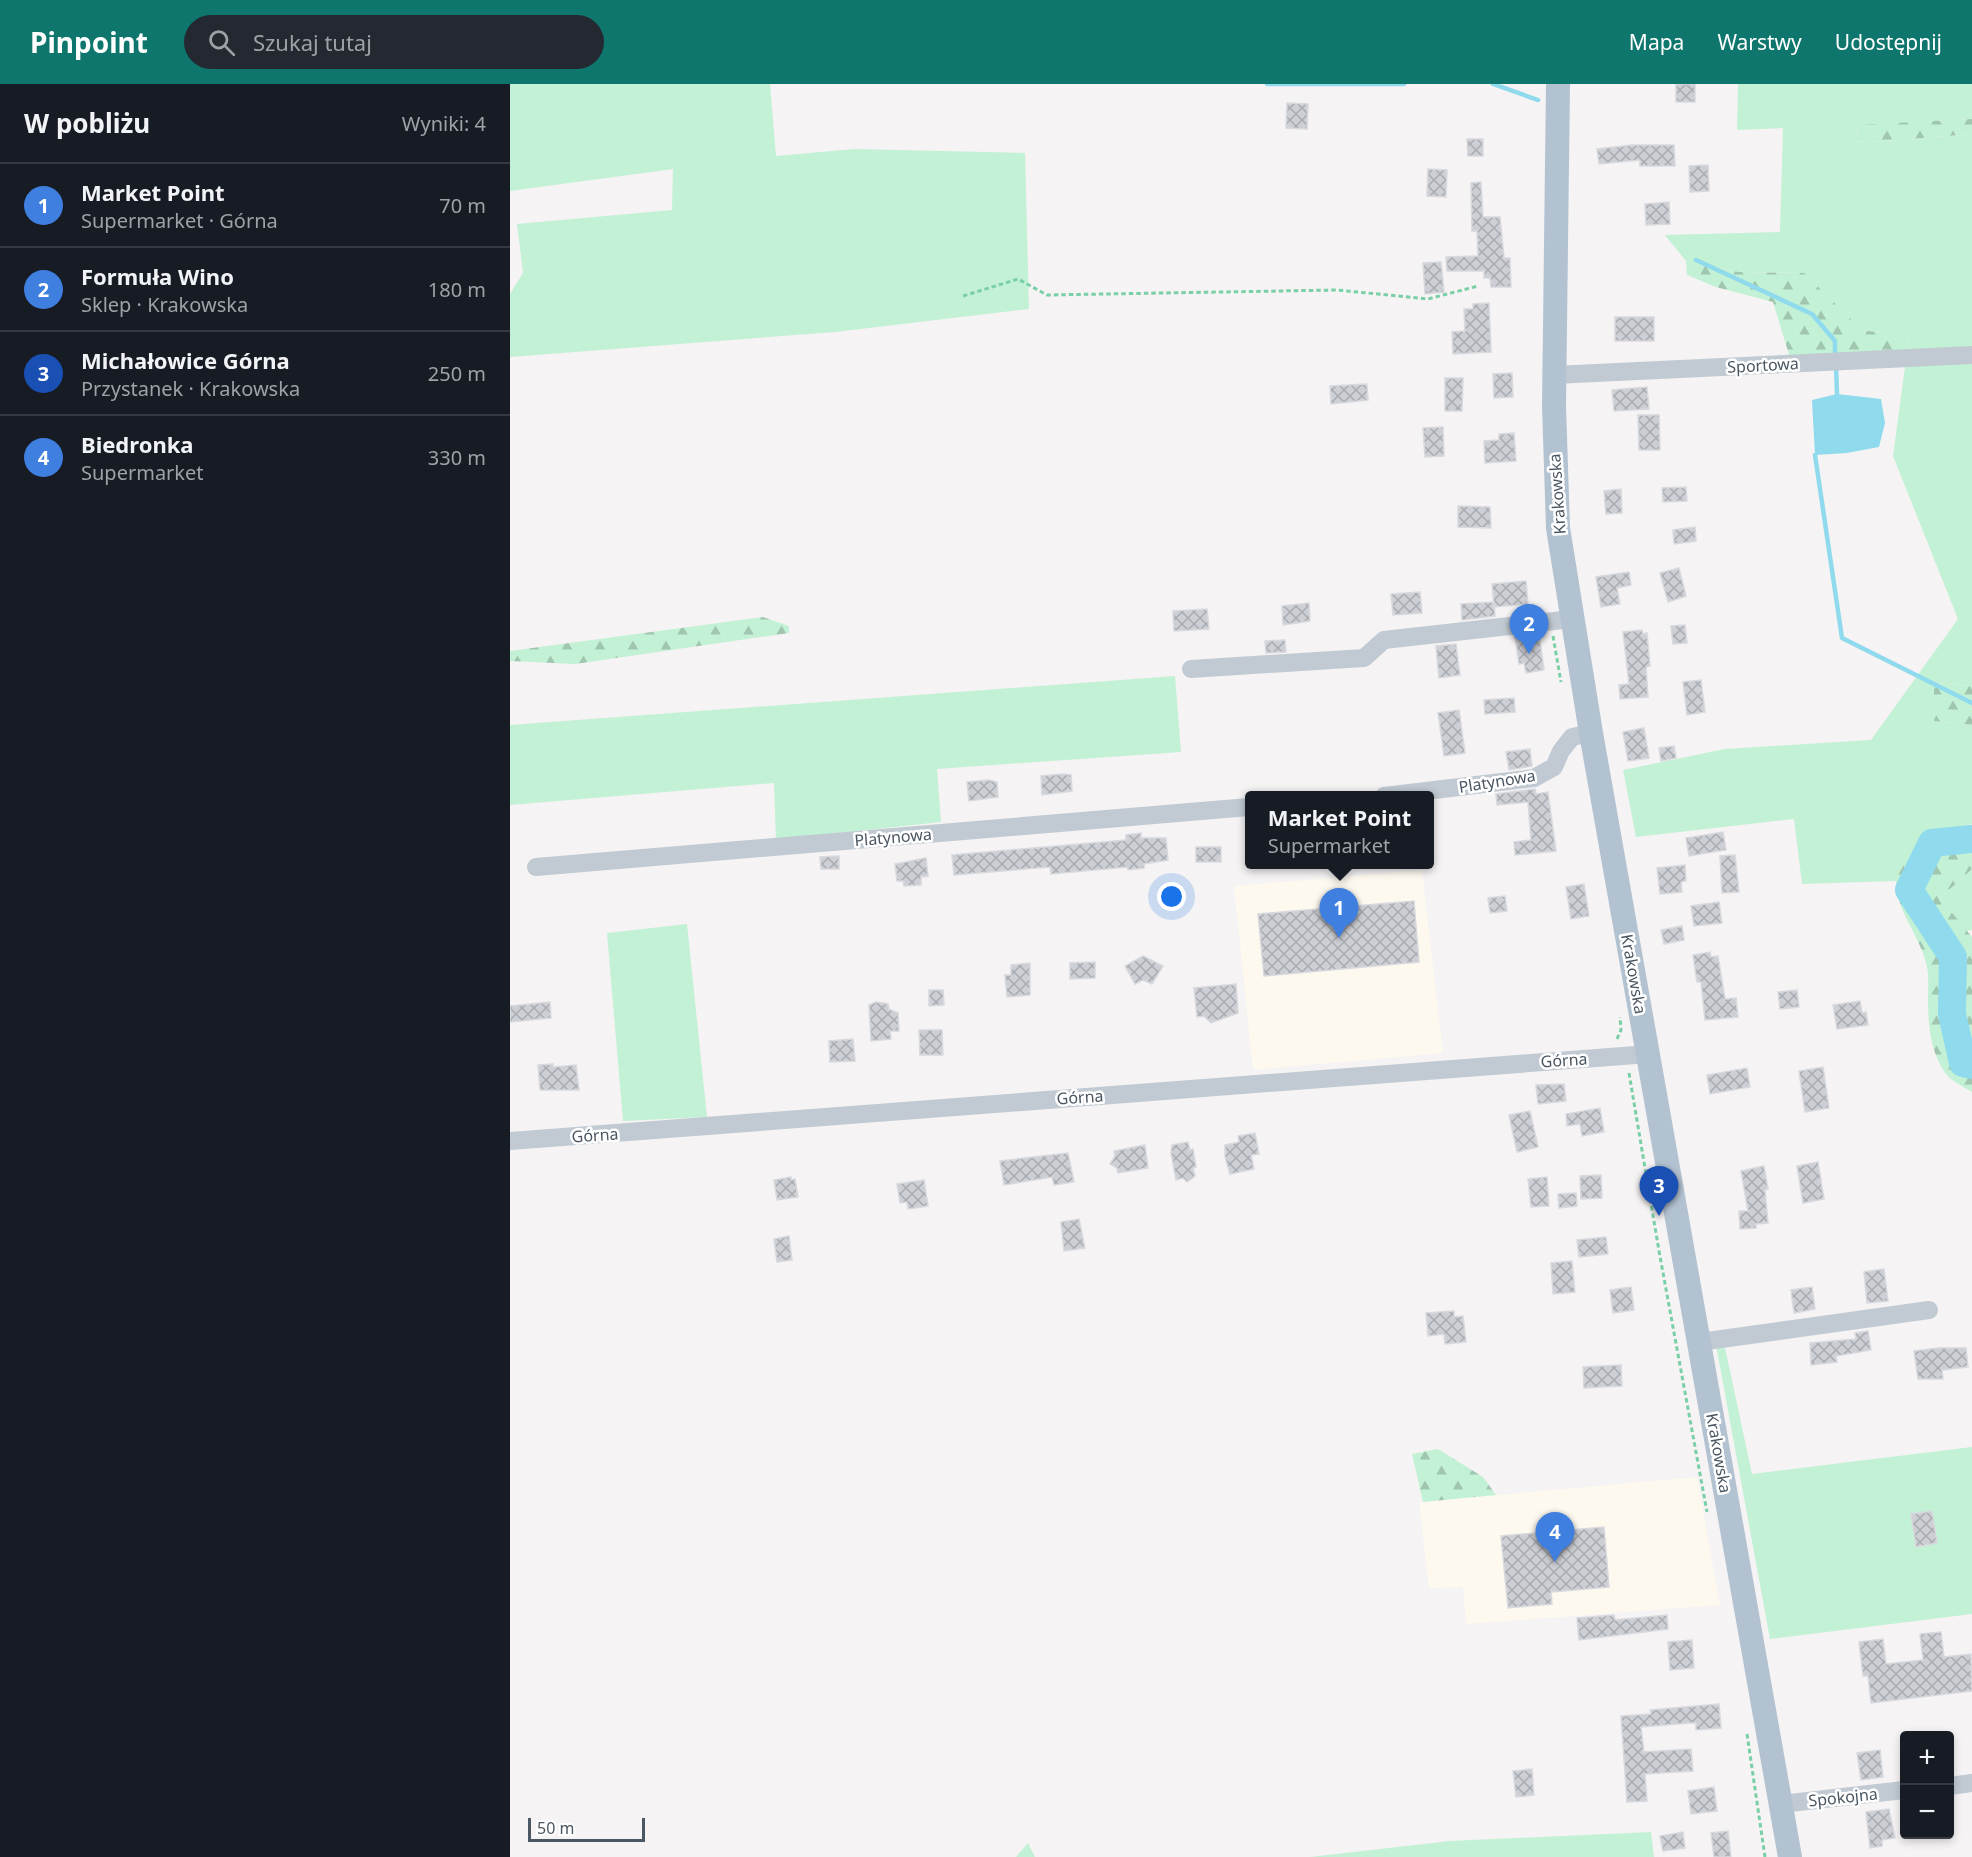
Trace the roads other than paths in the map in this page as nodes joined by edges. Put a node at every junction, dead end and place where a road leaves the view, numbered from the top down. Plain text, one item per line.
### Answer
1 (1558, 84) edge
2 (1972, 355) edge
3 (1554, 375) junction
4 (1572, 619) junction
5 (1191, 669) dead end
6 (1591, 733) junction
7 (1419, 791) edge
8 (1245, 807) edge
9 (537, 867) dead end
10 (1649, 1054) junction
11 (510, 1141) edge
12 (1929, 1310) dead end
13 (1700, 1342) junction
14 (1972, 1783) edge
15 (1954, 1785) edge
16 (1900, 1791) edge
17 (1781, 1804) junction
18 (1790, 1857) edge

1 - 3 main road, Krakowska
2 - 3 street, Sportowa
3 - 4 main road, Krakowska
4 - 5 street
4 - 6 main road, Krakowska
6 - 7 street, Platynowa
6 - 10 main road, Krakowska
8 - 9 street, Platynowa
10 - 11 street, Górna
10 - 13 main road, Krakowska
12 - 13 street
13 - 17 main road, Krakowska
14 - 15 street
16 - 17 street, Spokojna
17 - 18 main road, Krakowska

